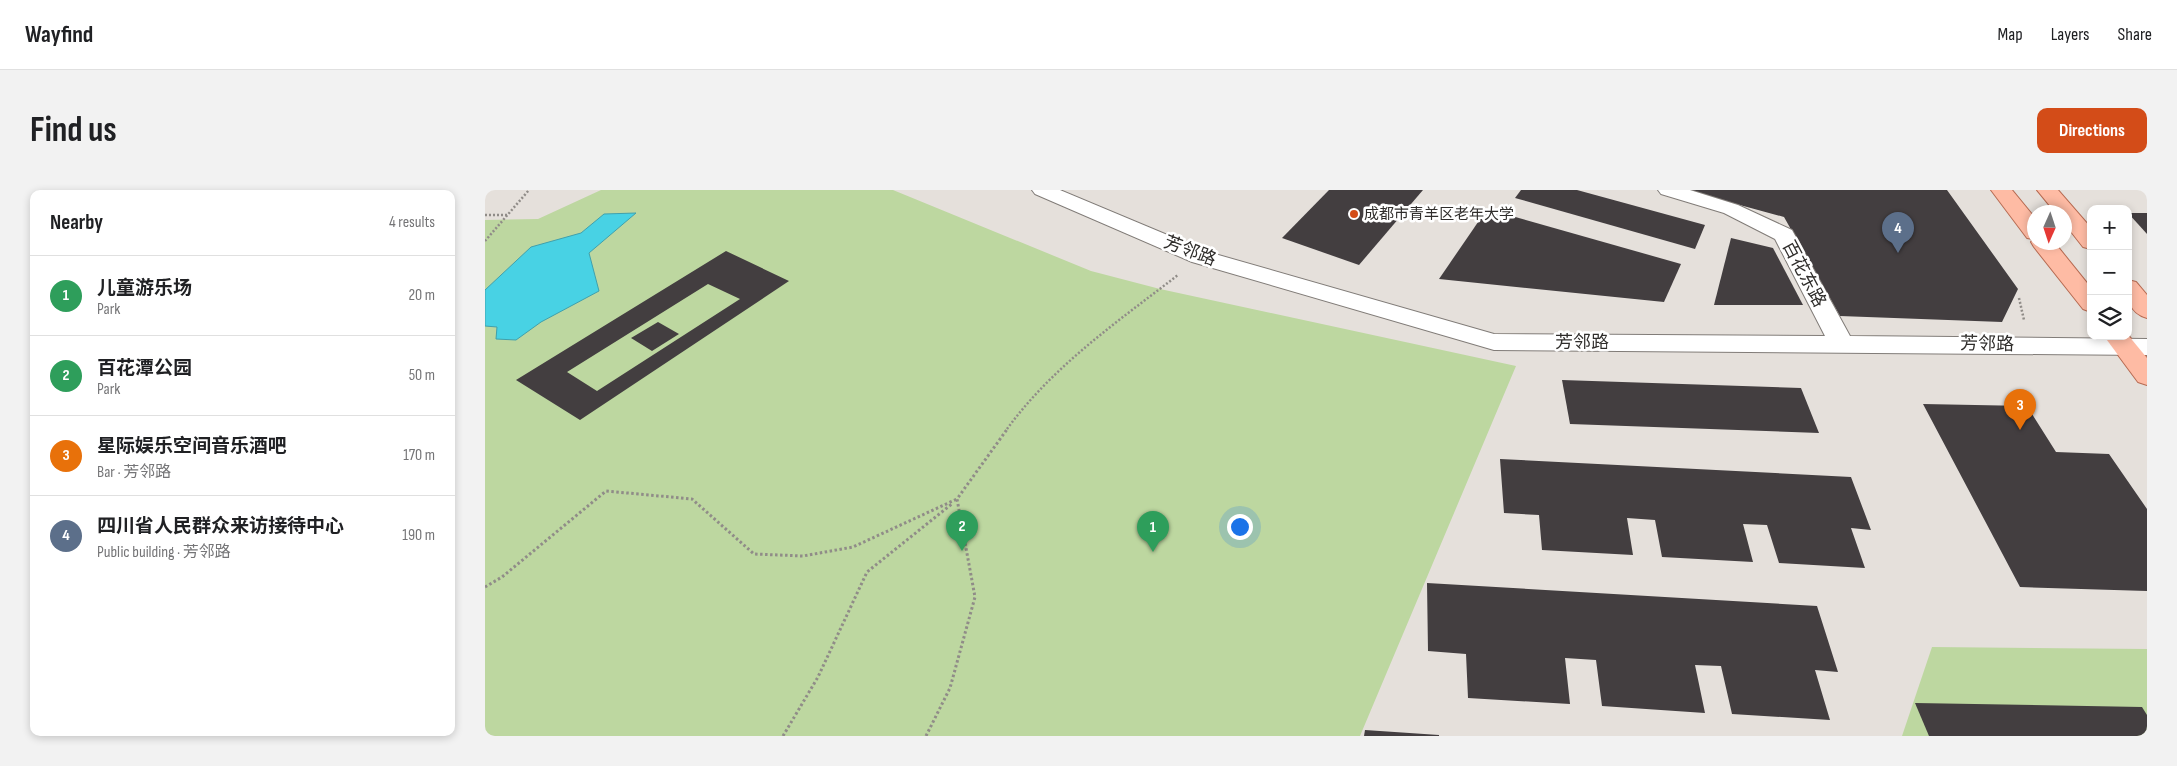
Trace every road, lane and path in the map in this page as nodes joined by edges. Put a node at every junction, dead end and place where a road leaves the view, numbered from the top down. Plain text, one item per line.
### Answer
1 (529, 190) edge
2 (1043, 190) edge
3 (1667, 190) edge
4 (2001, 190) edge
5 (2047, 190) edge
6 (485, 215) edge
7 (507, 215) junction
8 (2027, 223) edge
9 (2087, 237) edge
10 (485, 241) edge
11 (2048, 250) edge
12 (1200, 257) junction
13 (2132, 292) edge
14 (2019, 298) dead end
15 (2087, 299) edge
16 (2147, 310) edge
17 (2024, 320) dead end
18 (1841, 343) junction
19 (2129, 343) edge
20 (2147, 376) edge
21 (957, 499) junction
22 (485, 587) edge
23 (783, 736) edge
24 (926, 736) edge

1 - 7 path
2 - 12 street, 芳邻路
3 - 18 street, 百花东路
4 - 8 main road
5 - 9 main road
6 - 7 path
7 - 10 path
11 - 15 main road
12 - 18 street, 芳邻路
12 - 21 path
13 - 16 main road
14 - 17 path
18 - 19 street, 芳邻路
19 - 20 main road
21 - 22 path
21 - 23 path
21 - 24 path

